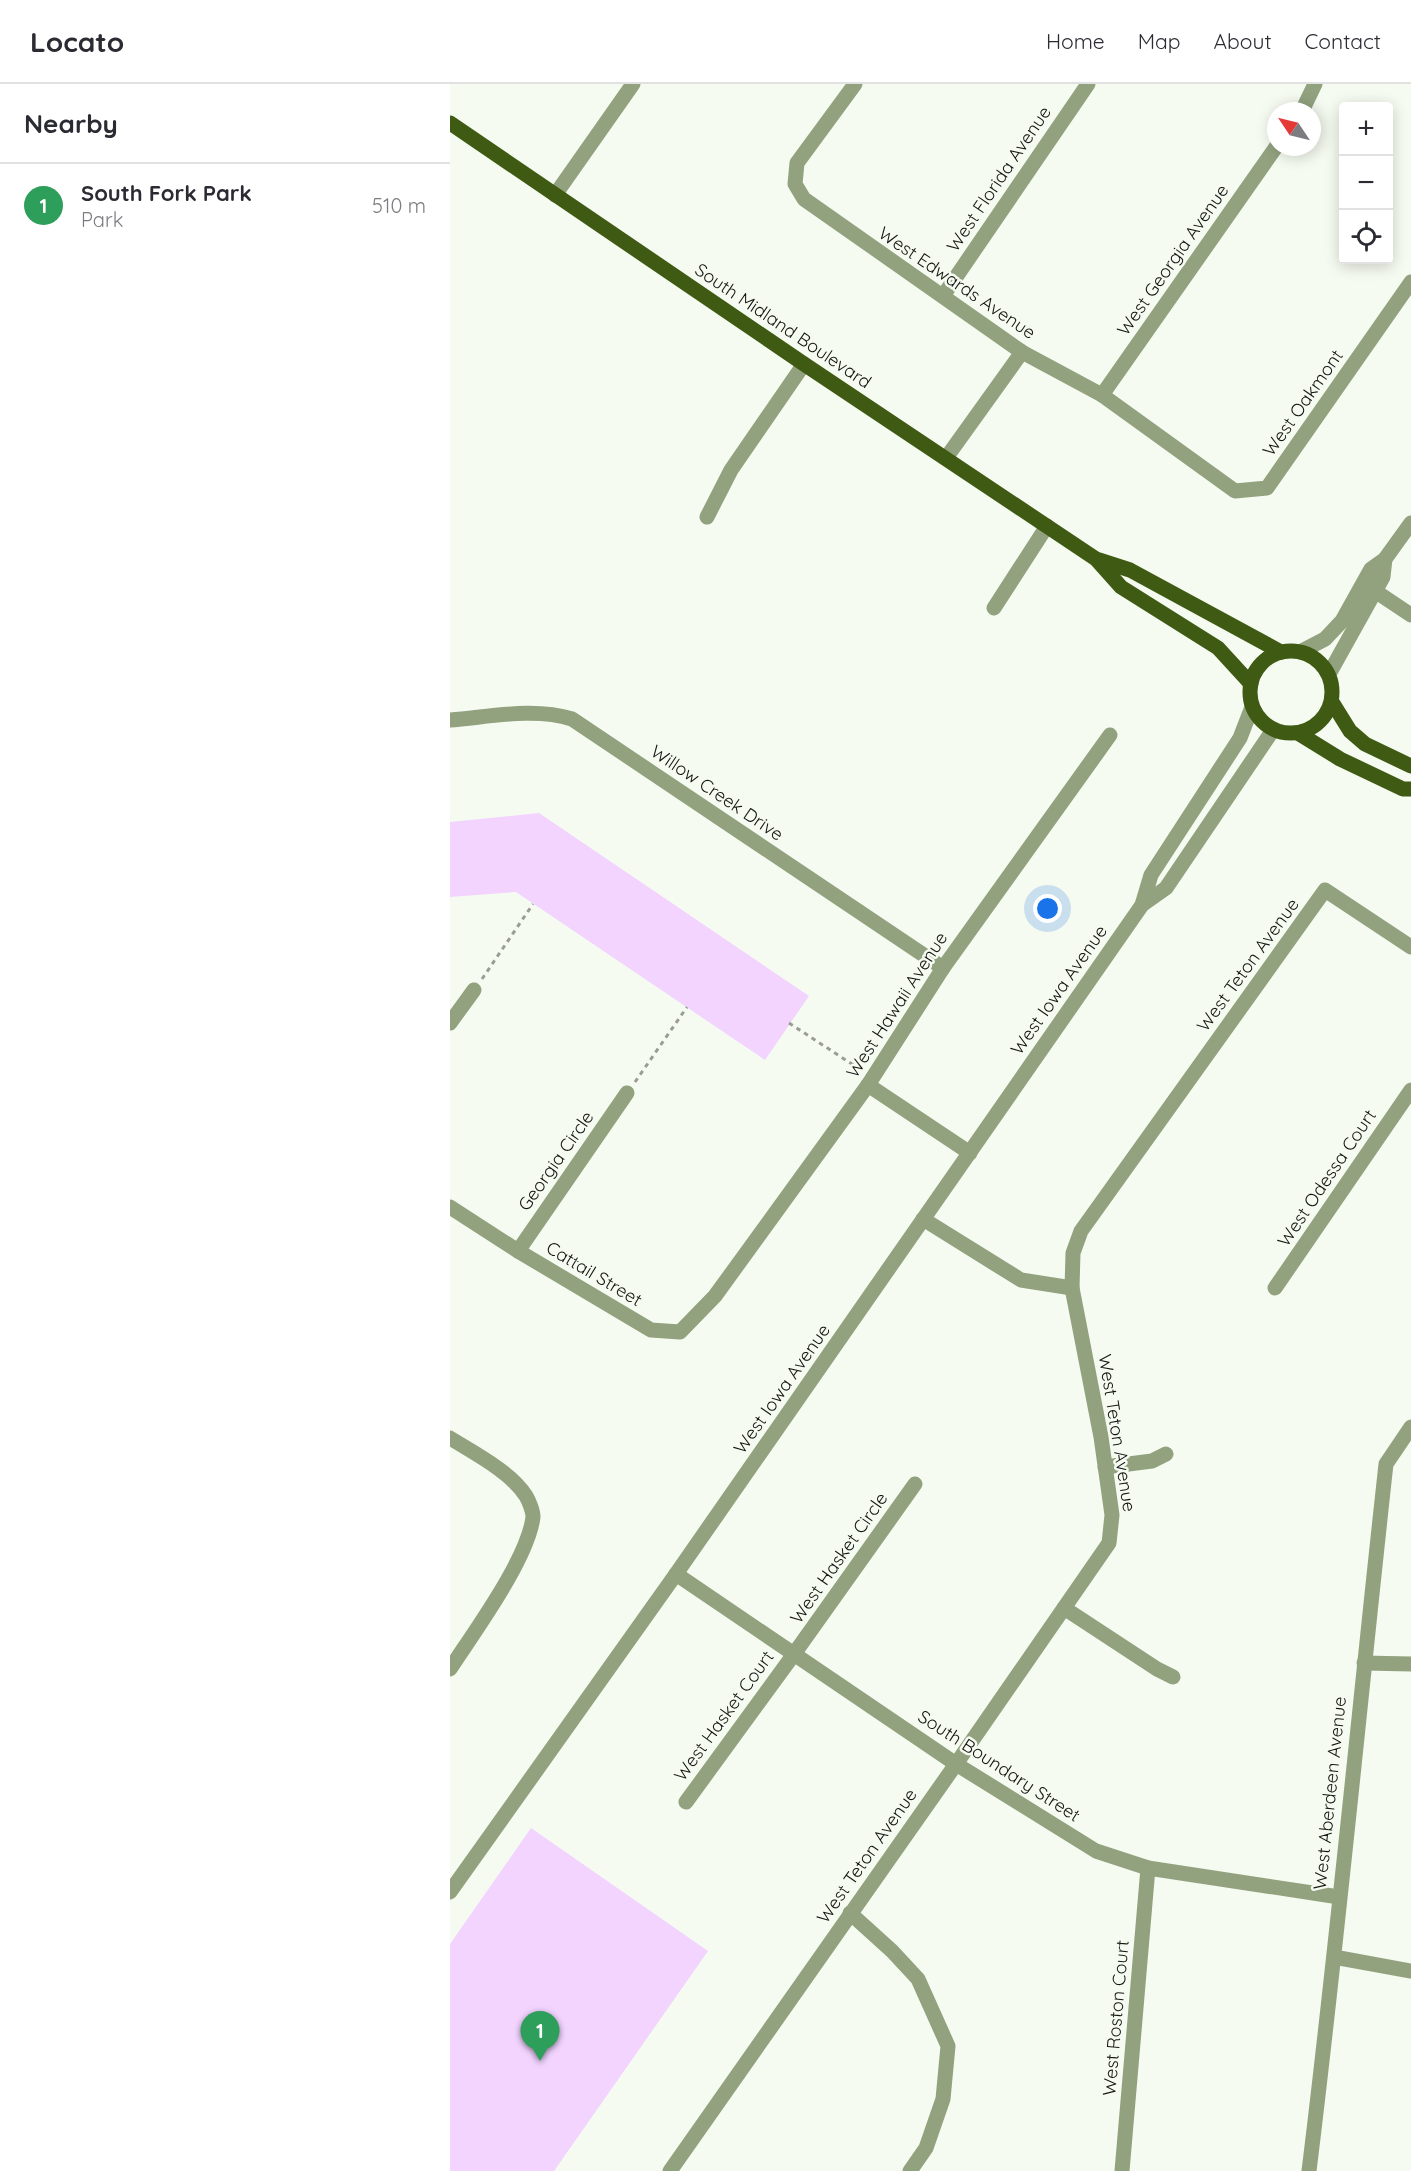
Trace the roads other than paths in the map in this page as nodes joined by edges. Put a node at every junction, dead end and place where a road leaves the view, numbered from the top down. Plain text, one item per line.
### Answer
1 (633, 84) edge
2 (855, 84) edge
3 (1088, 84) edge
4 (1315, 84) edge
5 (1306, 102) edge
6 (450, 123) edge
7 (1270, 156) edge
8 (555, 195) junction
9 (1411, 282) edge
10 (943, 296) junction
11 (1022, 352) junction
12 (804, 364) junction
13 (1102, 395) junction
14 (946, 458) junction
15 (1203, 470) joint
16 (707, 517) dead end
17 (1411, 523) edge
18 (1047, 526) junction
19 (1096, 559) junction
20 (1385, 559) junction
21 (1375, 591) junction
22 (994, 608) dead end
23 (1411, 615) edge
24 (1281, 652) junction
25 (1300, 652) junction
26 (1329, 674) junction
27 (1251, 684) junction
28 (1332, 702) junction
29 (1252, 707) junction
30 (450, 720) edge
31 (1273, 730) junction
32 (1298, 733) junction
33 (1110, 735) dead end
34 (1411, 766) edge
35 (1411, 789) edge
36 (1142, 905) junction
37 (1411, 946) edge
38 (943, 968) junction
39 (474, 990) road end
40 (450, 1023) edge
41 (871, 1081) junction
42 (1411, 1090) edge
43 (627, 1093) road end
44 (970, 1153) junction
45 (450, 1207) edge
46 (923, 1219) junction
47 (518, 1251) junction
48 (1072, 1288) junction
49 (1275, 1288) dead end
50 (715, 1296) joint
51 (1411, 1427) edge
52 (450, 1438) edge
53 (1166, 1454) dead end
54 (1105, 1467) junction
55 (915, 1484) dead end
56 (676, 1574) junction
57 (1064, 1608) junction
58 (794, 1654) junction
59 (1364, 1663) junction
60 (1411, 1664) edge
61 (450, 1669) edge
62 (1173, 1677) dead end
63 (956, 1764) junction
64 (686, 1802) dead end
65 (1148, 1868) junction
66 (453, 1882) edge
67 (1339, 1897) junction
68 (850, 1913) junction
69 (1334, 1957) junction
70 (1411, 1971) edge
71 (670, 2171) edge
72 (910, 2171) edge
73 (1122, 2171) edge
74 (1309, 2171) edge

1 - 8 street
2 - 10 street, West Edwards Avenue
3 - 10 street, West Florida Avenue
4 - 5 street
6 - 8 main road, South Midland Boulevard
7 - 13 street, West Georgia Avenue
8 - 12 main road, South Midland Boulevard
9 - 15 street, West Oakmont
10 - 11 street, West Edwards Avenue
11 - 13 street, West Edwards Avenue
11 - 14 street
12 - 14 main road, South Midland Boulevard
12 - 16 street
13 - 15 street, West Edwards Avenue
14 - 18 main road, South Midland Boulevard
17 - 20 street
18 - 19 main road, South Midland Boulevard
18 - 22 street
19 - 24 main road, South Midland Boulevard
19 - 27 main road, South Midland Boulevard
20 - 21 street
20 - 25 street
21 - 23 street
21 - 26 street
24 - 25 main road
24 - 27 main road
25 - 26 main road
26 - 28 main road
27 - 29 main road
28 - 32 main road
28 - 34 main road
29 - 31 main road
29 - 36 street, West Iowa Avenue
30 - 38 street, Willow Creek Drive
31 - 32 main road
31 - 36 street, West Iowa Avenue
32 - 35 main road
33 - 38 street, West Hawaii Avenue
36 - 44 street, West Iowa Avenue
37 - 48 street, West Teton Avenue
38 - 41 street, West Hawaii Avenue
39 - 40 street
41 - 44 street
41 - 50 street, West Hawaii Avenue
42 - 49 street, West Odessa Court
43 - 47 street, Georgia Circle
44 - 46 street, West Iowa Avenue
45 - 47 street, Cattail Street
46 - 48 street
46 - 56 street, West Iowa Avenue
47 - 50 street, Cattail Street
48 - 54 street, West Teton Avenue
51 - 59 street, West Aberdeen Avenue
52 - 61 street
53 - 54 street
54 - 57 street, West Teton Avenue
55 - 58 street, West Hasket Circle
56 - 58 street, South Boundary Street
56 - 66 street, West Iowa Avenue
57 - 62 street
57 - 63 street, West Teton Avenue
58 - 63 street, South Boundary Street
58 - 64 street, West Hasket Court
59 - 60 street
59 - 67 street, West Aberdeen Avenue
63 - 65 street, South Boundary Street
63 - 68 street, West Teton Avenue
65 - 67 street, South Boundary Street
65 - 73 street, West Roston Court
67 - 69 street, West Aberdeen Avenue
68 - 71 street, West Teton Avenue
68 - 72 street
69 - 70 street
69 - 74 street, West Aberdeen Avenue

